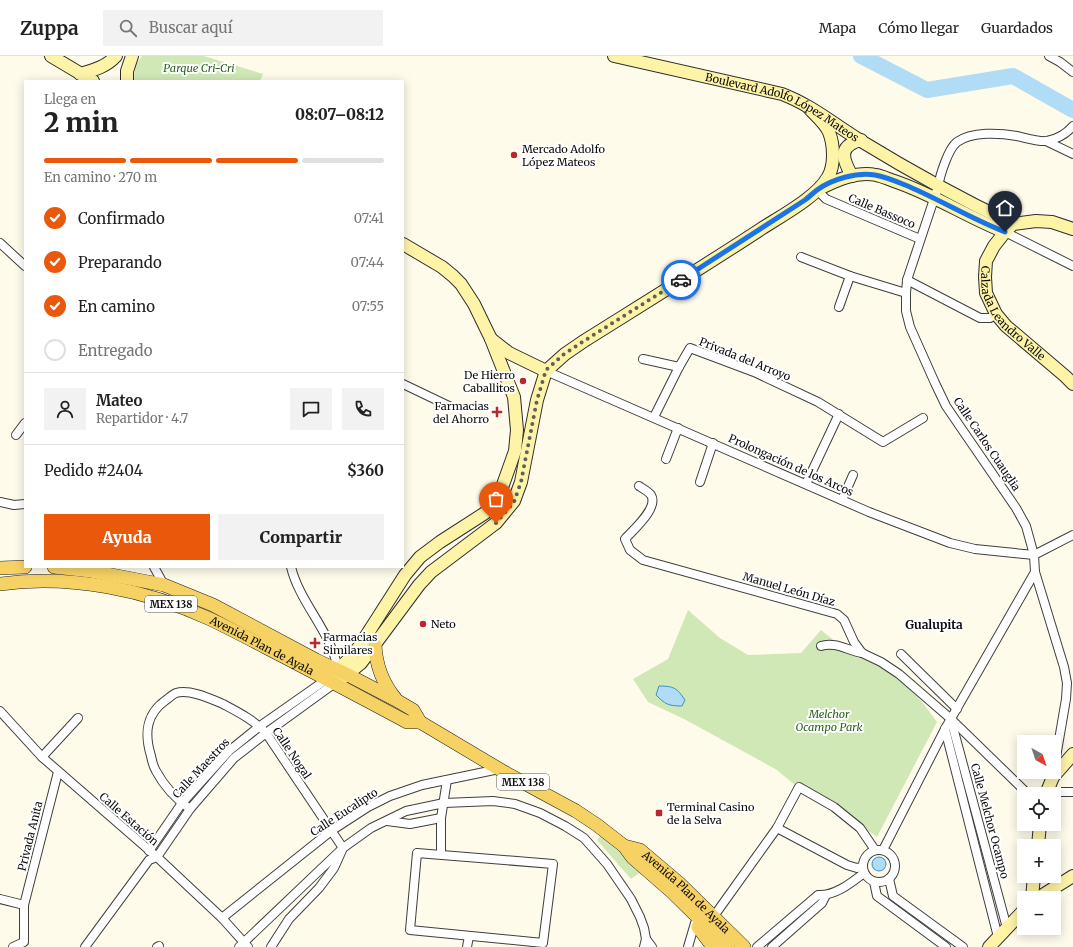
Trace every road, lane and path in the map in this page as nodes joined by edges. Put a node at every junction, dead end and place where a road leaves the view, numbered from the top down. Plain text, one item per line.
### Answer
1 (51, 56) edge
2 (116, 56) edge
3 (132, 56) edge
4 (614, 56) edge
5 (1049, 56) edge
6 (1073, 72) edge
7 (80, 74) junction
8 (91, 80) edge
9 (127, 80) edge
10 (808, 106) junction
11 (1073, 126) edge
12 (861, 140) junction
13 (1046, 141) junction
14 (1073, 154) edge
15 (852, 176) junction
16 (817, 190) junction
17 (936, 192) junction
18 (1009, 228) junction
19 (1073, 229) edge
20 (920, 239) junction
21 (0, 243) edge
22 (404, 245) edge
23 (802, 257) dead end
24 (24, 265) edge
25 (1073, 266) edge
26 (850, 276) junction
27 (907, 280) junction
28 (906, 293) junction
29 (839, 307) dead end
30 (996, 314) junction
31 (491, 339) junction
32 (643, 359) dead end
33 (679, 367) junction
34 (546, 370) junction
35 (404, 384) edge
36 (1073, 384) edge
37 (448, 406) dead end
38 (839, 414) junction
39 (654, 417) junction
40 (924, 418) dead end
41 (24, 424) edge
42 (678, 428) junction
43 (16, 435) dead end
44 (713, 443) junction
45 (666, 459) dead end
46 (853, 475) dead end
47 (700, 482) dead end
48 (806, 484) junction
49 (639, 486) dead end
50 (842, 500) junction
51 (0, 502) edge
52 (24, 504) edge
53 (1073, 535) edge
54 (1034, 555) junction
55 (24, 567) edge
56 (0, 568) edge
57 (63, 568) edge
58 (155, 568) edge
59 (291, 568) edge
60 (1035, 572) junction
61 (0, 584) edge
62 (164, 585) junction
63 (375, 645) junction
64 (821, 646) dead end
65 (862, 653) junction
66 (901, 654) dead end
67 (343, 672) junction
68 (331, 681) junction
69 (396, 700) junction
70 (957, 709) junction
71 (0, 711) edge
72 (284, 714) junction
73 (78, 718) dead end
74 (951, 719) junction
75 (420, 722) junction
76 (260, 726) junction
77 (945, 729) junction
78 (266, 733) junction
79 (1060, 735) edge
80 (1073, 754) edge
81 (42, 757) junction
82 (1061, 766) edge
83 (499, 769) junction
84 (58, 772) junction
85 (447, 780) junction
86 (1021, 787) edge
87 (1061, 792) edge
88 (1073, 792) edge
89 (182, 803) junction
90 (444, 803) junction
91 (190, 809) junction
92 (441, 818) junction
93 (387, 821) junction
94 (777, 828) junction
95 (330, 831) junction
96 (624, 846) junction
97 (343, 848) junction
98 (879, 850) junction
99 (149, 851) junction
100 (441, 854) junction
101 (865, 858) junction
102 (153, 859) junction
103 (847, 865) junction
104 (864, 870) junction
105 (1073, 876) edge
106 (889, 879) junction
107 (874, 882) junction
108 (1049, 891) edge
109 (826, 895) junction
110 (0, 899) edge
111 (679, 899) junction
112 (24, 905) junction
113 (714, 916) junction
114 (1017, 917) edge
115 (222, 918) junction
116 (695, 923) junction
117 (1007, 928) junction
118 (469, 936) junction
119 (998, 937) junction
120 (645, 943) edge
121 (88, 946) edge
122 (244, 946) edge
123 (13, 947) edge
124 (271, 947) edge
125 (468, 947) edge
126 (652, 947) edge
127 (688, 947) edge
128 (713, 947) edge
129 (728, 947) edge
130 (744, 947) edge
131 (757, 947) edge
132 (772, 947) edge
133 (946, 947) edge
134 (963, 947) edge
135 (989, 947) edge

1 - 7 main road
2 - 7 main road
3 - 9 main road
4 - 10 main road, Boulevard Adolfo López Mateos
5 - 6 street
7 - 8 main road
10 - 12 main road, Boulevard Adolfo López Mateos
10 - 16 main road
11 - 13 street, Calle Carlos Cuauglia
12 - 15 main road
12 - 17 main road, Boulevard Adolfo López Mateos
13 - 14 street
13 - 17 street, Calle Carlos Cuauglia
15 - 16 main road
15 - 17 main road
16 - 20 street, Calle Bassoco
16 - 34 main road
17 - 18 main road
17 - 20 street, Calle Carlos Cuauglia
18 - 19 main road
18 - 25 street
18 - 30 main road, Calzada Leandro Valle
20 - 27 street, Calle Carlos Cuauglia
21 - 24 street
22 - 31 main road
23 - 26 street
26 - 28 street
26 - 29 street
27 - 28 street, Calle Carlos Cuauglia
27 - 30 street
28 - 54 street, Calle Carlos Cuauglia
30 - 36 main road, Calzada Leandro Valle
31 - 34 main road
31 - 67 main road
32 - 33 street
33 - 38 street, Privada del Arroyo
33 - 39 street, Privada del Arroyo
34 - 39 street, Prolongación de los Arcos
34 - 63 main road
35 - 37 street
38 - 40 street, Privada del Arroyo
38 - 48 street
39 - 42 street, Prolongación de los Arcos
41 - 43 street
42 - 44 street, Prolongación de los Arcos
42 - 45 street
44 - 47 street
44 - 48 street, Prolongación de los Arcos
46 - 50 street
48 - 50 street, Prolongación de los Arcos
49 - 65 street, Manuel León Díaz
50 - 54 street, Prolongación de los Arcos
51 - 52 street
53 - 54 street
54 - 60 street, Calle Carlos Cuauglia
55 - 56 main road
57 - 62 main road, Avenida Plan de Ayala / MEX 138
58 - 62 street
59 - 67 street
60 - 70 street
60 - 79 street, Calle Carlos Cuauglia
61 - 68 main road, Avenida Plan de Ayala / MEX 138
62 - 67 main road, Avenida Plan de Ayala / MEX 138
63 - 67 main road
63 - 69 main road
64 - 65 street
65 - 74 street
66 - 70 street
67 - 68 main road
67 - 69 main road, Avenida Plan de Ayala / MEX 138
68 - 72 street, Calle Maestros
68 - 75 main road, Avenida Plan de Ayala / MEX 138
69 - 75 main road, Avenida Plan de Ayala / MEX 138
70 - 74 street
71 - 81 street, Calle Estación
72 - 76 street, Calle Maestros
72 - 78 street, Calle Maestros
73 - 81 street
74 - 77 street
74 - 86 street, Calle Melchor Ocampo
74 - 117 street, Calle Melchor Ocampo
75 - 83 main road, Avenida Plan de Ayala / MEX 138
76 - 78 street, Calle Nogal
76 - 89 street, Calle Maestros
76 - 89 street, Calle Nogal
77 - 98 street
77 - 119 street, Calle Melchor Ocampo
78 - 91 street, Calle Maestros
78 - 95 street, Calle Nogal
80 - 82 main road
81 - 84 street, Calle Estación
83 - 85 street, Calle Eucalipto
83 - 96 main road, Avenida Plan de Ayala / MEX 138
84 - 99 street, Calle Estación
84 - 112 street, Privada Anita
85 - 90 street
85 - 95 street, Calle Eucalipto
87 - 88 street
89 - 91 street, Calle Nogal
89 - 99 street, Calle Maestros
90 - 92 street
90 - 93 street
90 - 120 street
91 - 102 street, Calle Maestros
92 - 93 street
92 - 100 street
93 - 97 street
94 - 98 street
94 - 103 street
94 - 113 street
95 - 97 street, Calle Nogal
95 - 115 street, Calle Eucalipto
96 - 111 main road, Avenida Plan de Ayala / MEX 138
96 - 113 main road, Avenida Plan de Ayala / MEX 138
97 - 122 street
97 - 124 street
98 - 101 street
98 - 106 street
99 - 102 street, Calle Estación
100 - 118 street
100 - 118 street
101 - 103 street
101 - 104 street
102 - 115 street, Calle Estación
102 - 121 street, Calle Maestros
103 - 104 street
104 - 107 street
104 - 109 street
105 - 108 main road
106 - 107 street
106 - 134 street
107 - 133 street
109 - 131 street
109 - 132 street
110 - 112 street
111 - 116 main road
111 - 129 main road, Avenida Plan de Ayala / MEX 138
112 - 123 street, Privada Anita
113 - 130 main road, Avenida Plan de Ayala / MEX 138
114 - 117 main road
115 - 122 street, Calle Estación
116 - 127 street
116 - 128 main road
117 - 119 main road
118 - 125 street
119 - 135 main road
120 - 126 street

